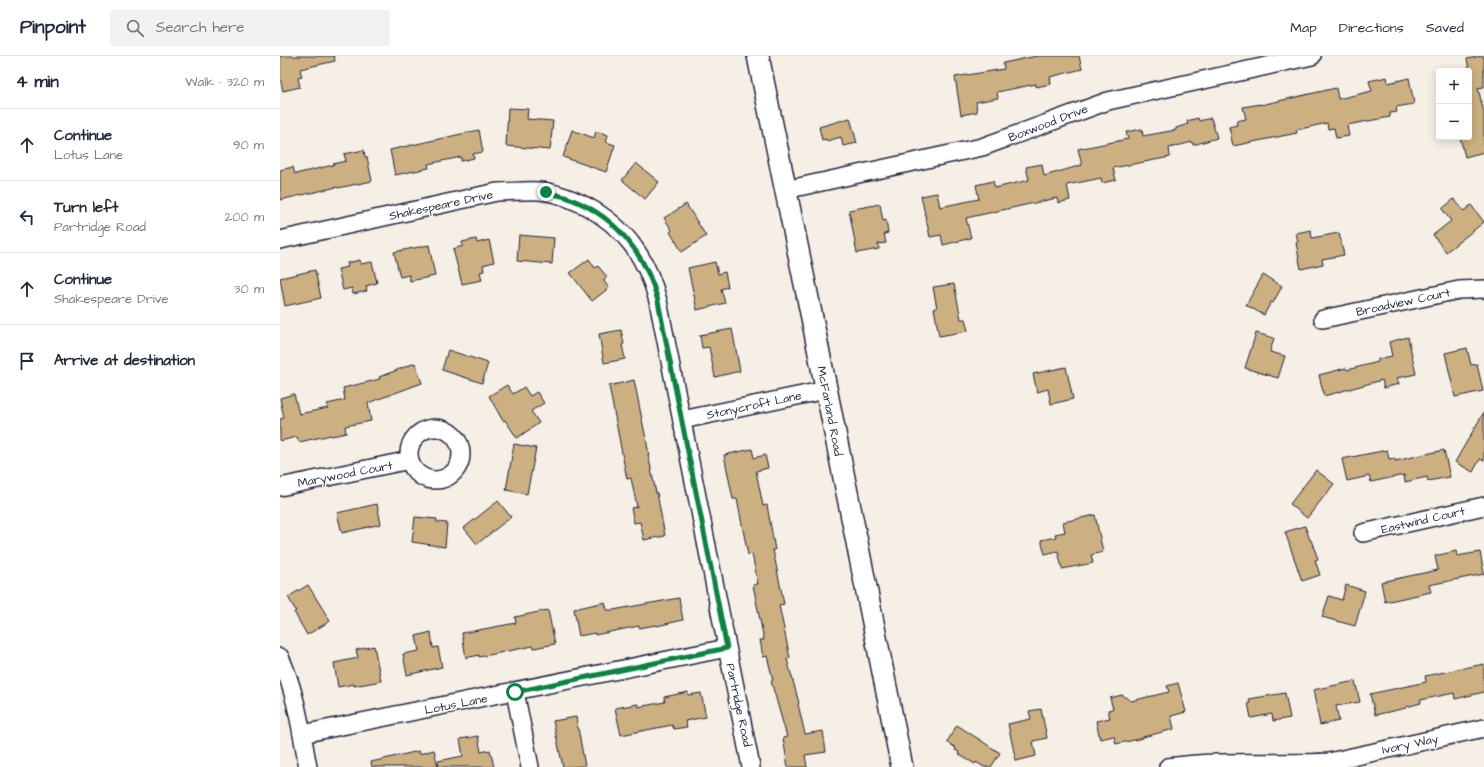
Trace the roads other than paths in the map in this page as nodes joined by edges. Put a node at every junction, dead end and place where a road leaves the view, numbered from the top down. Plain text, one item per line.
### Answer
1 (758, 56) edge
2 (1312, 56) edge
3 (785, 190) junction
4 (600, 214) joint
5 (280, 240) edge
6 (1484, 289) edge
7 (1323, 318) dead end
8 (826, 390) junction
9 (682, 420) junction
10 (410, 460) dead end
11 (280, 487) edge
12 (1484, 506) edge
13 (1363, 533) dead end
14 (727, 648) junction
15 (280, 657) edge
16 (515, 692) junction
17 (1484, 728) edge
18 (302, 734) junction
19 (308, 767) edge
20 (530, 767) edge
21 (751, 767) edge
22 (902, 767) edge
23 (1168, 767) edge

1 - 3 street, McFarland Road
2 - 3 street, Boxwood Drive
3 - 8 street, McFarland Road
4 - 5 street, Shakespeare Drive
4 - 9 street, Partridge Road
6 - 7 street, Broadview Court
8 - 9 street, Stonycroft Lane
8 - 22 street, McFarland Road
9 - 14 street, Partridge Road
10 - 11 street, Marywood Court
12 - 13 street, Eastwind Court
14 - 16 street, Lotus Lane
14 - 21 street, Partridge Road
15 - 18 street
16 - 18 street, Lotus Lane
16 - 20 street
17 - 23 street, Ivory Way
18 - 19 street

